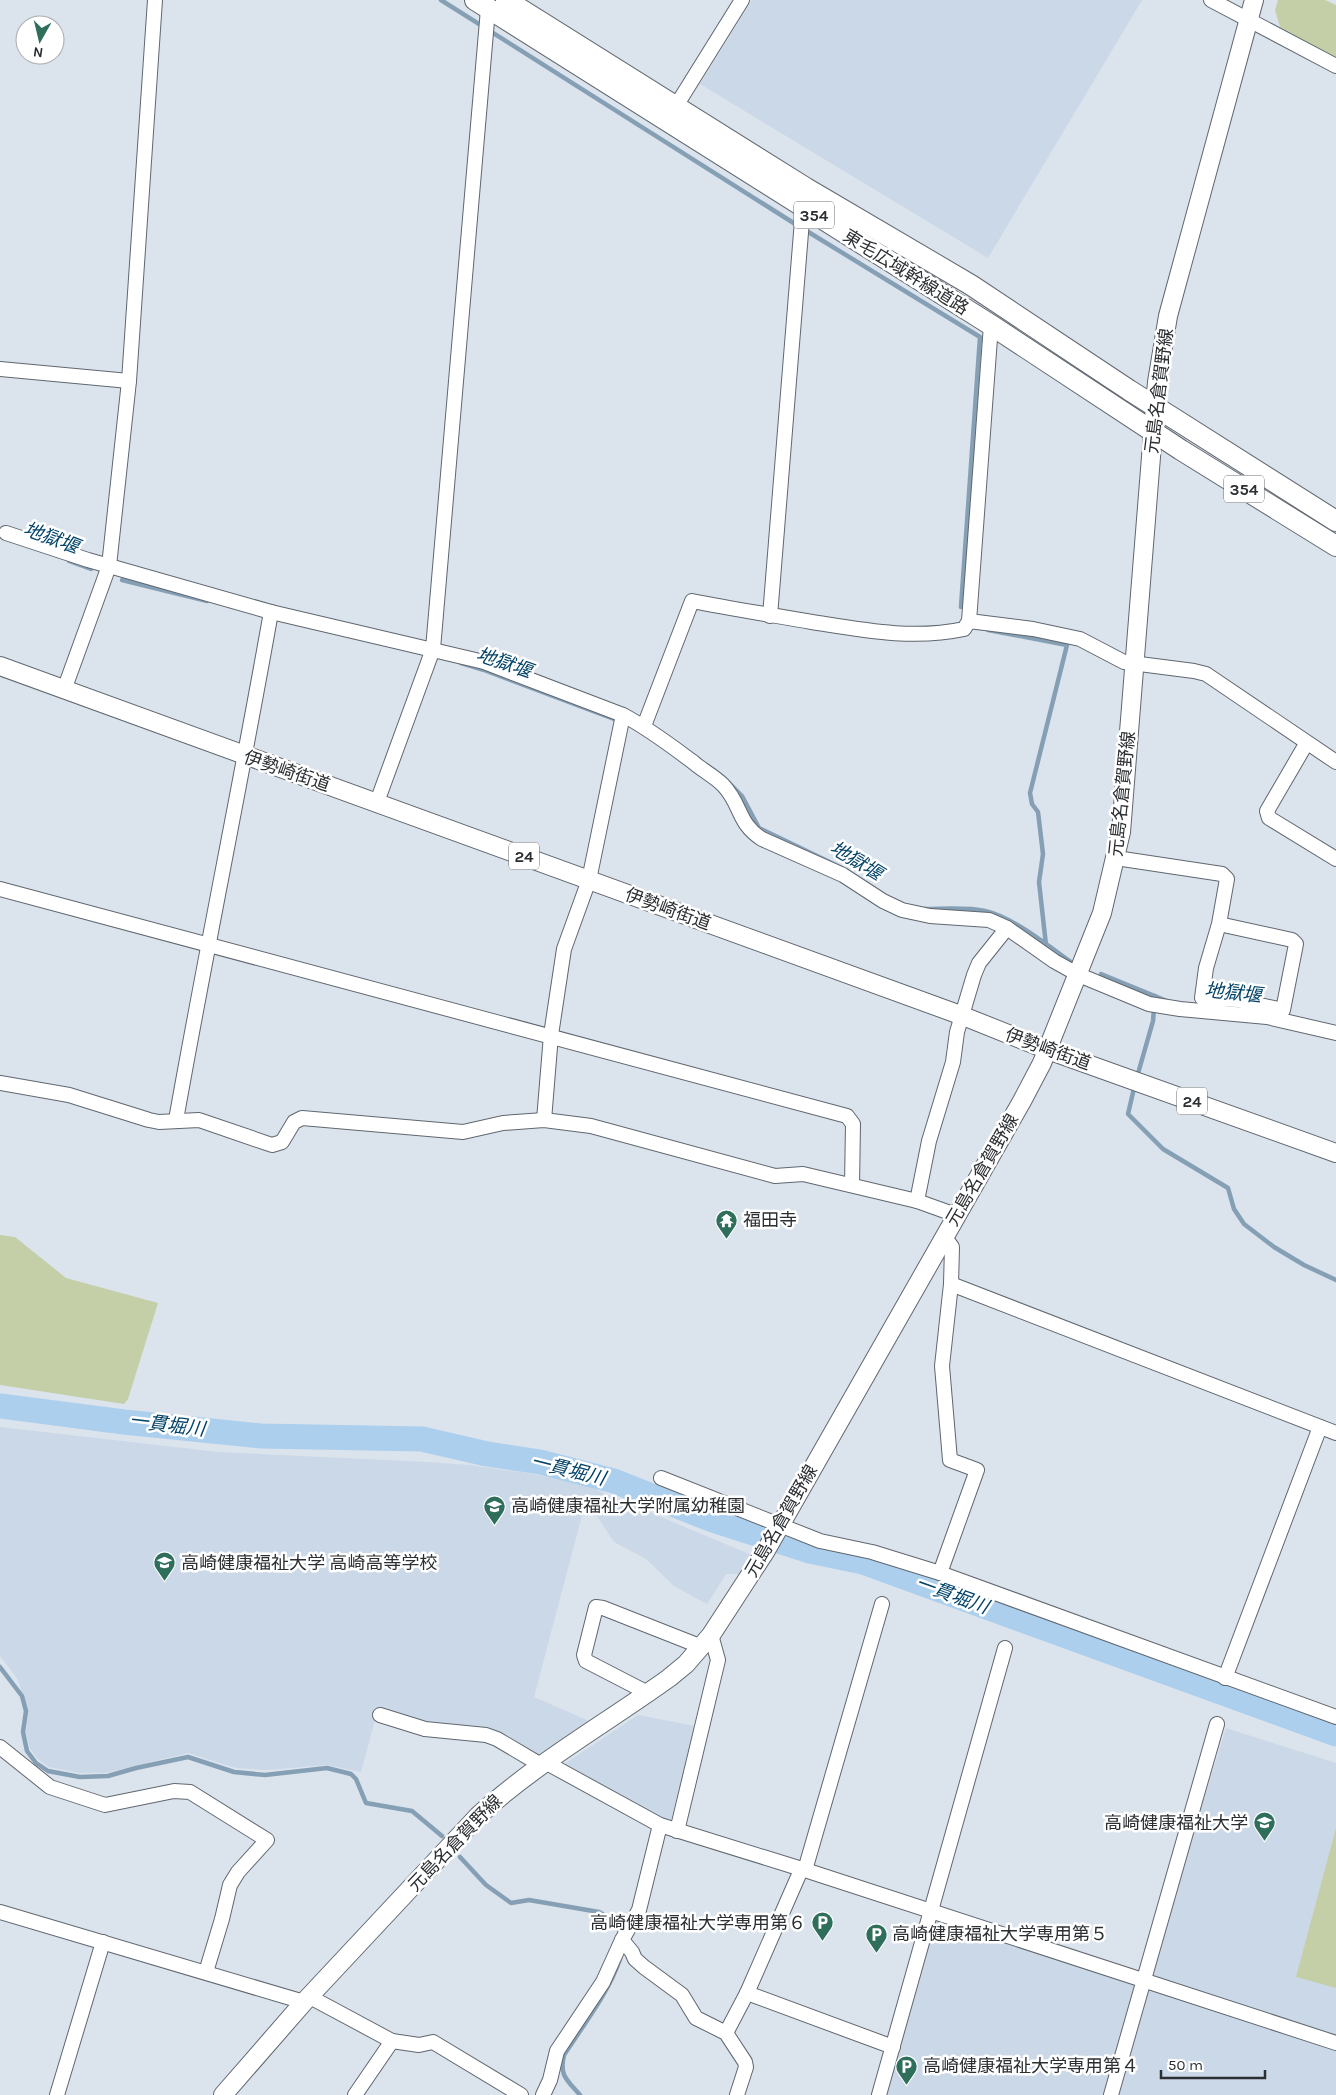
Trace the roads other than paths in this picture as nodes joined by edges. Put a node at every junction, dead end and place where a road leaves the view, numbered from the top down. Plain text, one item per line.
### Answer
1 (155, 0) edge
2 (506, 0) edge
3 (742, 0) edge
4 (1211, 0) edge
5 (1254, 0) edge
6 (481, 4) edge
7 (1249, 19) junction
8 (1336, 66) edge
9 (676, 106) junction
10 (803, 208) junction
11 (991, 325) junction
12 (0, 369) edge
13 (129, 381) junction
14 (1154, 406) junction
15 (1153, 431) junction
16 (1336, 522) edge
17 (6, 533) dead end
18 (1336, 546) edge
19 (109, 566) junction
20 (271, 612) junction
21 (770, 616) junction
22 (970, 621) junction
23 (433, 649) junction
24 (1134, 664) junction
25 (0, 666) edge
26 (64, 690) junction
27 (623, 715) junction
28 (644, 726) junction
29 (1306, 744) junction
30 (245, 756) junction
31 (1336, 762) edge
32 (378, 802) junction
33 (1116, 858) junction
34 (1336, 859) edge
35 (589, 880) junction
36 (0, 889) edge
37 (1219, 924) junction
38 (1007, 928) junction
39 (208, 944) junction
40 (1079, 975) junction
41 (1219, 1005) junction
42 (963, 1016) junction
43 (1336, 1033) edge
44 (552, 1036) junction
45 (1048, 1050) junction
46 (0, 1084) edge
47 (176, 1120) junction
48 (544, 1120) junction
49 (1336, 1153) edge
50 (852, 1185) junction
51 (917, 1201) junction
52 (956, 1215) junction
53 (944, 1236) junction
54 (951, 1284) junction
55 (1320, 1427) junction
56 (1336, 1433) edge
57 (661, 1478) dead end
58 (780, 1526) junction
59 (940, 1573) junction
60 (882, 1604) dead end
61 (707, 1641) junction
62 (1005, 1648) dead end
63 (1225, 1678) junction
64 (648, 1693) junction
65 (380, 1715) dead end
66 (1336, 1717) edge
67 (1216, 1724) dead end
68 (0, 1747) edge
69 (543, 1764) junction
70 (660, 1825) junction
71 (677, 1831) junction
72 (803, 1870) junction
73 (931, 1911) junction
74 (0, 1912) edge
75 (622, 1940) junction
76 (103, 1942) junction
77 (206, 1972) junction
78 (1143, 1980) junction
79 (747, 1993) junction
80 (307, 2000) junction
81 (726, 2033) junction
82 (392, 2042) junction
83 (1336, 2043) edge
84 (893, 2047) junction
85 (57, 2095) edge
86 (223, 2095) edge
87 (355, 2095) edge
88 (520, 2095) edge
89 (543, 2095) edge
90 (737, 2095) edge
91 (879, 2095) edge
92 (1111, 2095) edge

1 - 13 street
2 - 9 highway, 東毛広域幹線道路 / 354
3 - 9 street
4 - 7 street
5 - 7 main road, 元島名倉賀野線
6 - 10 highway, 東毛広域幹線道路 / 354
6 - 23 street
7 - 8 street
7 - 14 main road, 元島名倉賀野線
9 - 14 highway, 東毛広域幹線道路 / 354
10 - 11 highway, 東毛広域幹線道路 / 354
10 - 21 street
11 - 15 highway, 東毛広域幹線道路 / 354
11 - 22 street
12 - 13 street
13 - 19 street
14 - 15 main road, 元島名倉賀野線
14 - 16 highway, 東毛広域幹線道路 / 354
15 - 18 highway, 東毛広域幹線道路 / 354
15 - 24 main road, 元島名倉賀野線
17 - 19 street
19 - 20 street
19 - 26 street
20 - 23 street
20 - 30 street
21 - 22 street
21 - 28 street
22 - 24 street
23 - 27 street
23 - 32 street
24 - 29 street
24 - 33 main road, 元島名倉賀野線
25 - 26 main road, 伊勢崎街道 / 24
26 - 30 main road, 伊勢崎街道 / 24
27 - 28 street
27 - 35 street
28 - 38 street
29 - 31 street
29 - 34 street
30 - 32 main road, 伊勢崎街道 / 24
30 - 39 street
32 - 35 main road, 伊勢崎街道 / 24
33 - 37 street
33 - 40 main road, 元島名倉賀野線
35 - 42 main road, 伊勢崎街道 / 24
35 - 44 street
36 - 39 street
37 - 41 street
37 - 41 street
38 - 40 street
38 - 42 street
39 - 44 street
39 - 47 street
40 - 41 street
40 - 45 main road, 元島名倉賀野線
41 - 43 street
42 - 45 main road, 伊勢崎街道 / 24
42 - 51 street
44 - 48 street
44 - 50 street
45 - 49 main road, 伊勢崎街道 / 24
45 - 52 main road, 元島名倉賀野線
46 - 47 street
47 - 48 street
48 - 50 street
50 - 51 street
51 - 52 street
52 - 53 main road, 元島名倉賀野線
53 - 54 street
53 - 58 main road, 元島名倉賀野線
54 - 55 street
54 - 59 street
55 - 56 street
55 - 63 street
57 - 58 street
58 - 59 street
58 - 61 main road, 元島名倉賀野線
59 - 63 street
60 - 72 street
61 - 64 main road, 元島名倉賀野線
61 - 64 street
61 - 71 street
62 - 73 street
63 - 66 street
64 - 69 main road, 元島名倉賀野線
65 - 69 street
67 - 78 street
68 - 77 street
69 - 70 street
69 - 80 main road, 元島名倉賀野線
70 - 71 street
70 - 75 street
71 - 72 street
72 - 73 street
72 - 79 street
73 - 78 street
73 - 84 street
74 - 76 street
75 - 81 street
75 - 89 street
76 - 77 street
76 - 85 street
77 - 80 street
78 - 83 street
78 - 92 street
79 - 81 street
79 - 84 street
80 - 82 street
80 - 86 main road, 元島名倉賀野線
81 - 90 street
82 - 87 street
82 - 88 street
84 - 91 street

